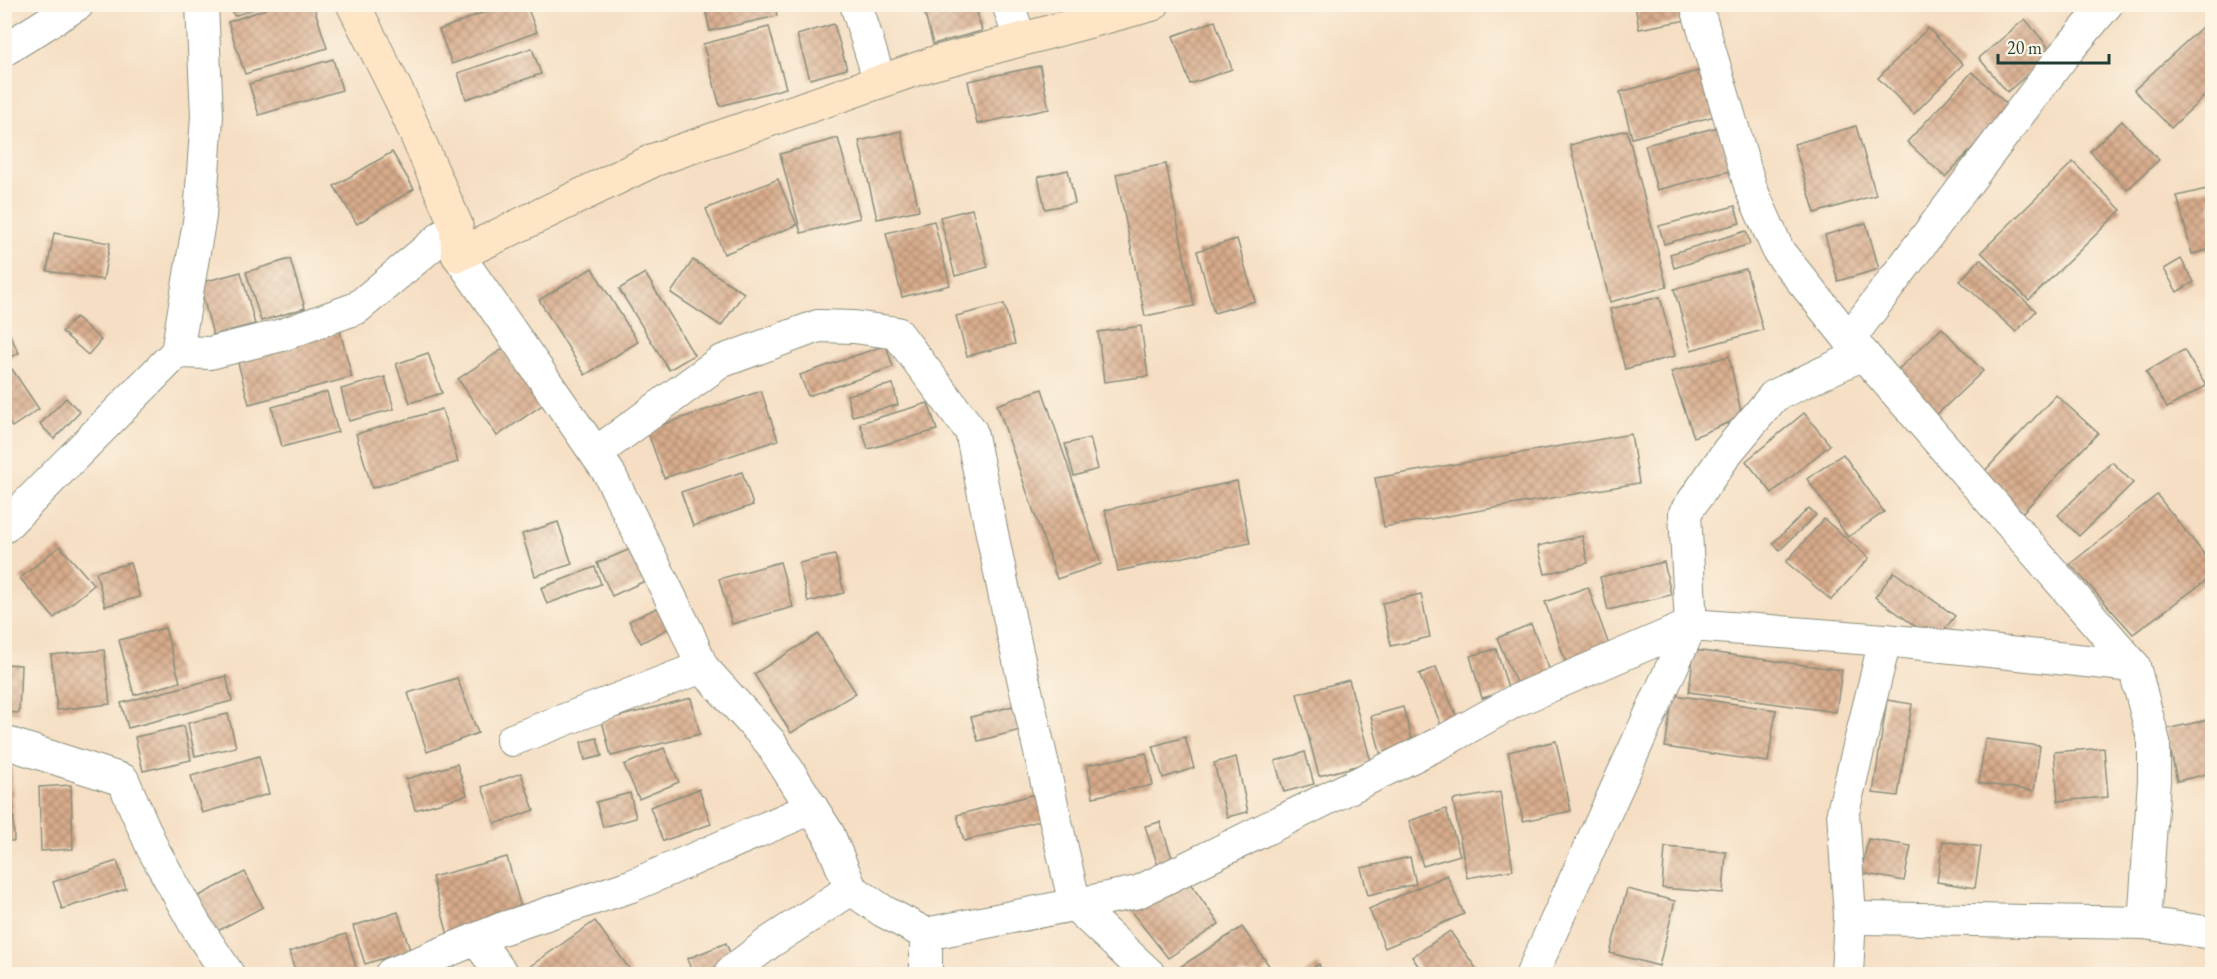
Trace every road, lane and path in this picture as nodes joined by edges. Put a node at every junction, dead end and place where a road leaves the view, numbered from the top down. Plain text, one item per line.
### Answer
1 (78, 4) edge
2 (202, 4) edge
3 (353, 4) edge
4 (856, 4) edge
5 (1008, 4) edge
6 (1153, 4) edge
7 (1696, 4) edge
8 (2106, 4) edge
9 (1020, 39) junction
10 (9, 40) edge
11 (880, 82) junction
12 (457, 240) junction
13 (1856, 347) junction
14 (177, 352) junction
15 (596, 453) junction
16 (4, 527) edge
17 (1691, 625) junction
18 (1885, 640) junction
19 (2134, 666) junction
20 (702, 667) junction
21 (512, 740) dead end
22 (4, 742) edge
23 (812, 808) junction
24 (851, 889) junction
25 (1075, 905) junction
26 (1850, 916) junction
27 (2144, 923) junction
28 (2212, 933) edge
29 (926, 934) junction
30 (476, 939) junction
31 (228, 975) edge
32 (390, 975) edge
33 (502, 975) edge
34 (731, 975) edge
35 (926, 975) edge
36 (1149, 975) edge
37 (1532, 975) edge
38 (1847, 975) edge

1 - 10 street
2 - 14 street
3 - 12 street
4 - 11 street
5 - 9 street
6 - 9 street
7 - 13 street
8 - 13 street
9 - 11 street
11 - 12 street
12 - 14 street
12 - 15 street
13 - 17 street
13 - 19 street
14 - 16 street
15 - 20 street
15 - 25 street
17 - 18 street
17 - 25 street
17 - 37 street
18 - 19 street
18 - 26 street
19 - 27 street
20 - 21 street
20 - 23 street
22 - 31 street
23 - 24 street
23 - 30 street
24 - 29 street
24 - 34 street
25 - 29 street
25 - 36 street
26 - 27 street
26 - 38 street
27 - 28 street
29 - 35 street
30 - 32 street
30 - 33 street

